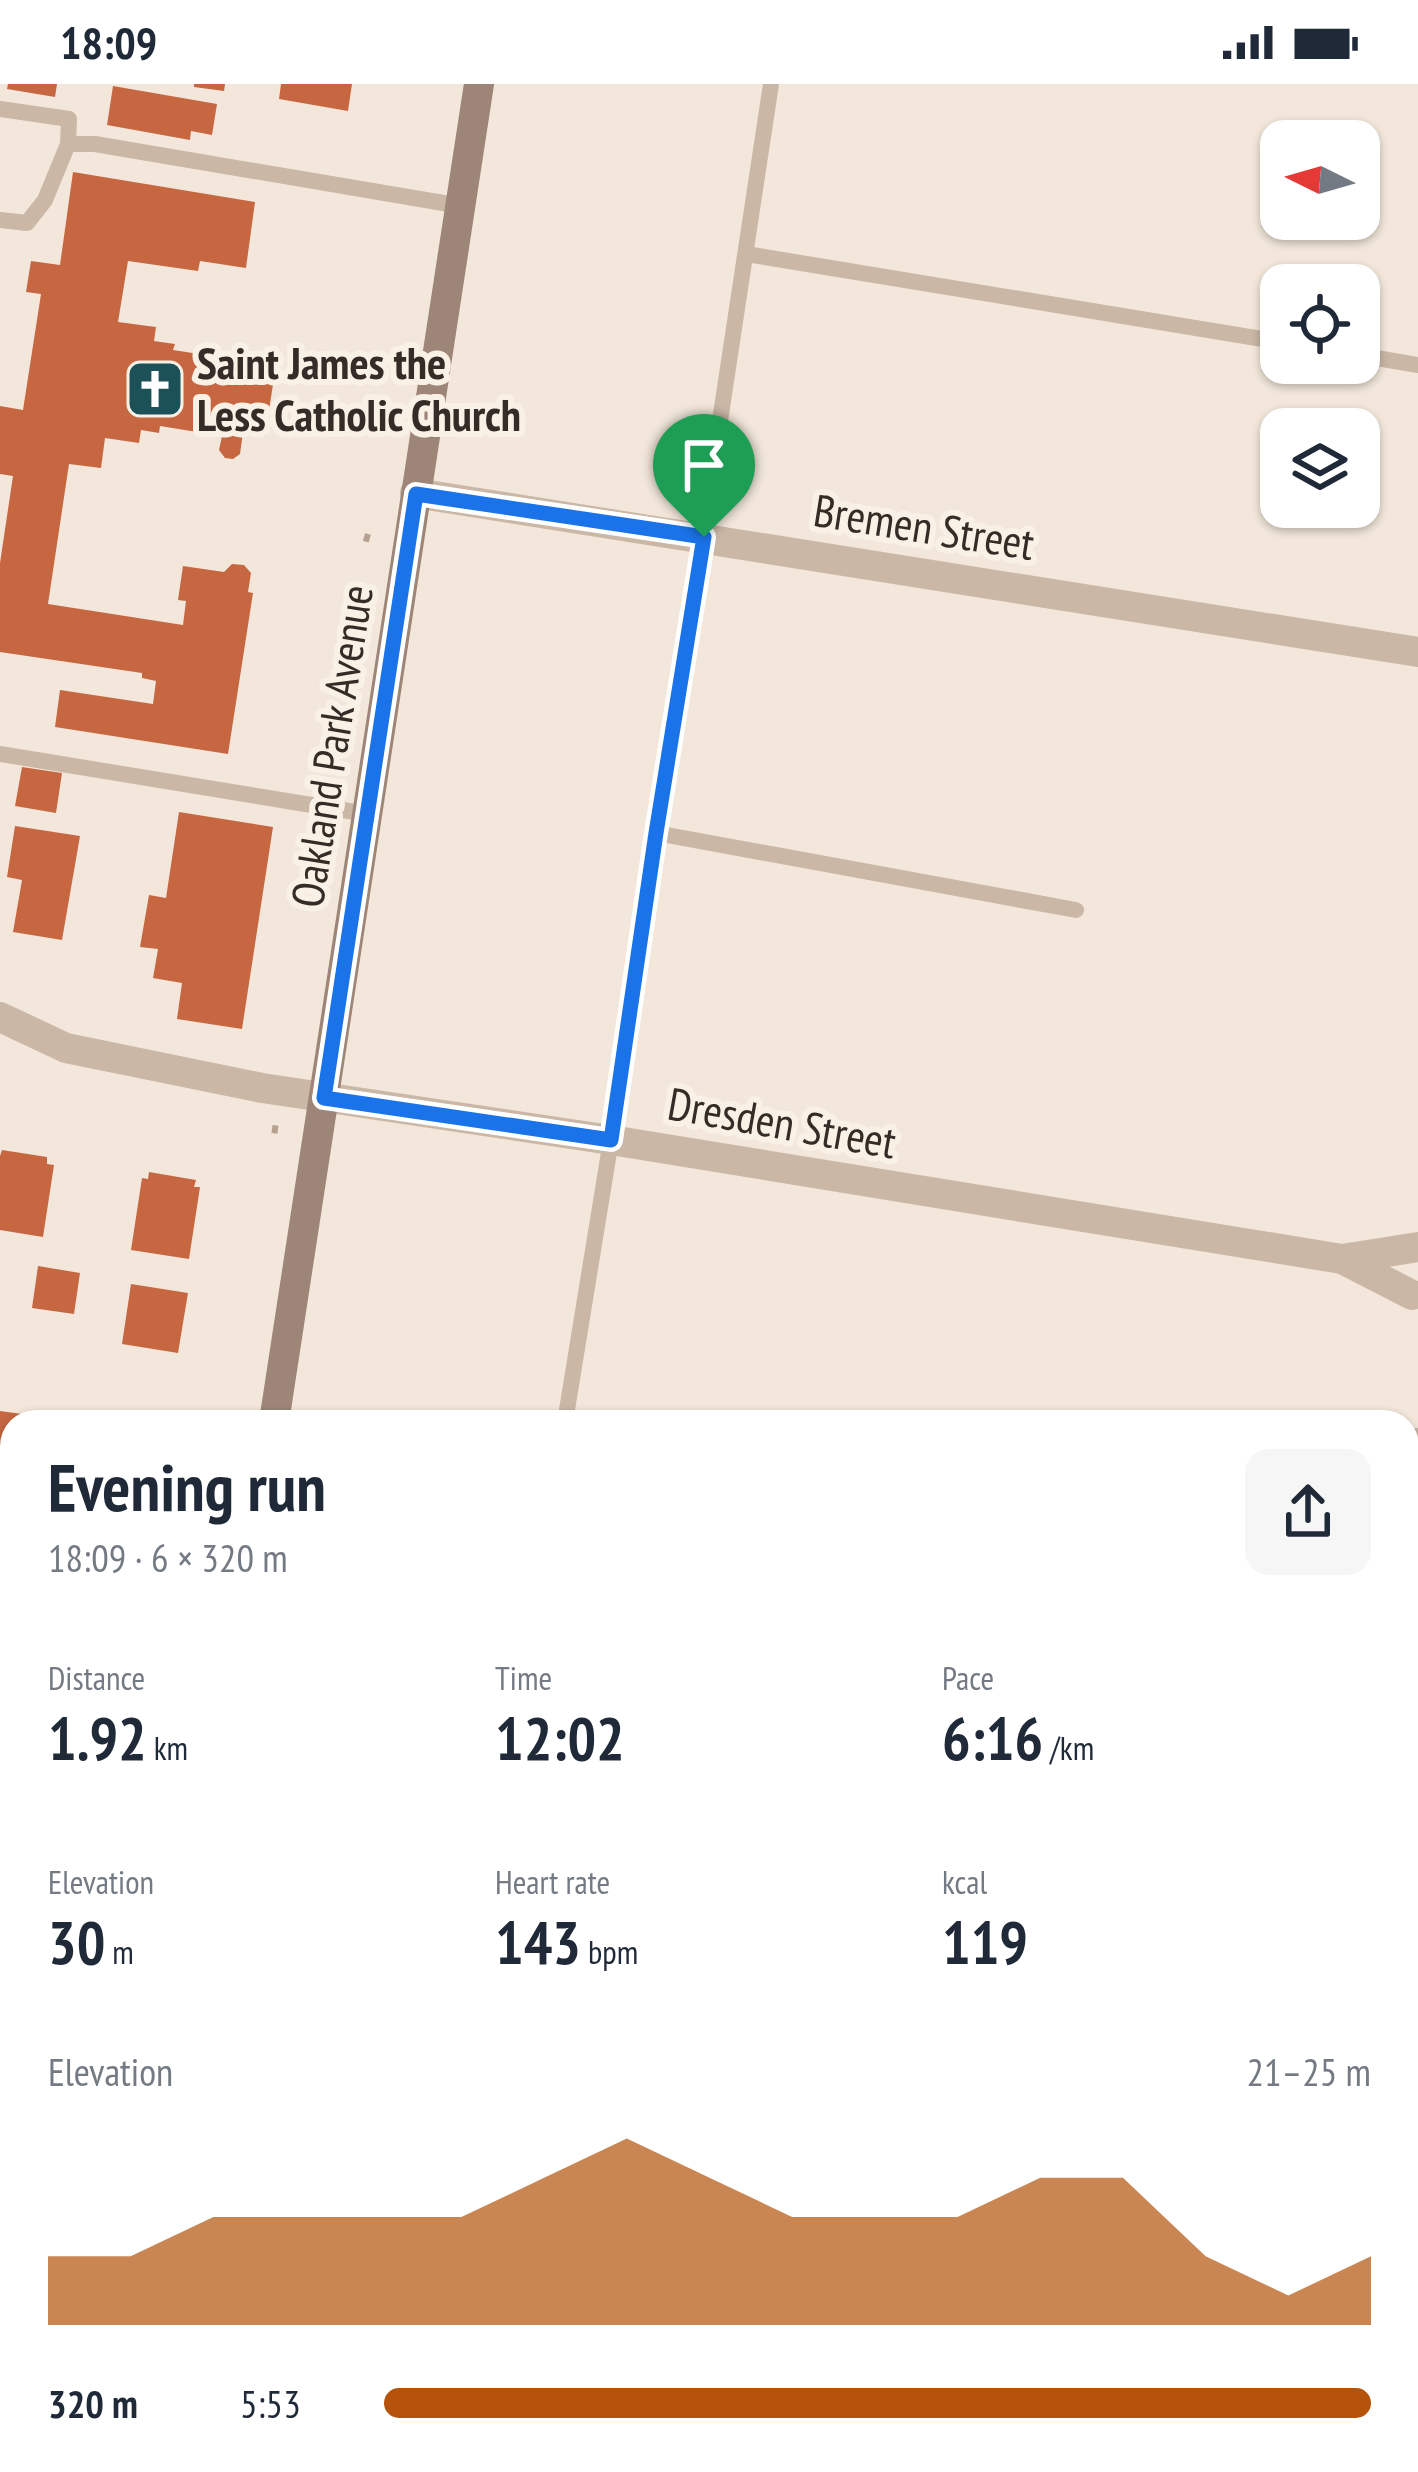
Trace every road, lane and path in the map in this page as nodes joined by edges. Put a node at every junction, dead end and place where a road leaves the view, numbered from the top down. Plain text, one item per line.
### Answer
1 (479, 84) edge
2 (771, 84) edge
3 (0, 109) edge
4 (68, 144) junction
5 (461, 206) junction
6 (0, 220) edge
7 (746, 254) junction
8 (1260, 339) edge
9 (1380, 359) edge
10 (1418, 365) edge
11 (416, 494) junction
12 (704, 537) junction
13 (1418, 652) edge
14 (0, 754) edge
15 (367, 814) junction
16 (656, 833) junction
17 (1076, 910) dead end
18 (0, 1017) edge
19 (324, 1098) junction
20 (611, 1140) junction
21 (1418, 1249) edge
22 (1342, 1259) junction
23 (1416, 1304) edge
24 (276, 1410) edge
25 (567, 1410) edge

1 - 5 main road, Oakland Park Avenue
2 - 7 lane
3 - 4 lane
4 - 5 lane
4 - 6 lane
5 - 11 main road, Oakland Park Avenue
7 - 8 lane
7 - 12 lane
9 - 10 lane
11 - 12 street, Bremen Street
11 - 15 main road, Oakland Park Avenue
12 - 13 street, Bremen Street
12 - 16 lane
14 - 15 lane
15 - 19 main road, Oakland Park Avenue
16 - 17 lane
16 - 20 lane
18 - 19 street, Dresden Street
19 - 20 street, Dresden Street
19 - 24 main road, Oakland Park Avenue
20 - 22 street, Dresden Street
20 - 25 lane
21 - 22 street, Dresden Street
21 - 23 street
22 - 23 street, Dresden Street

